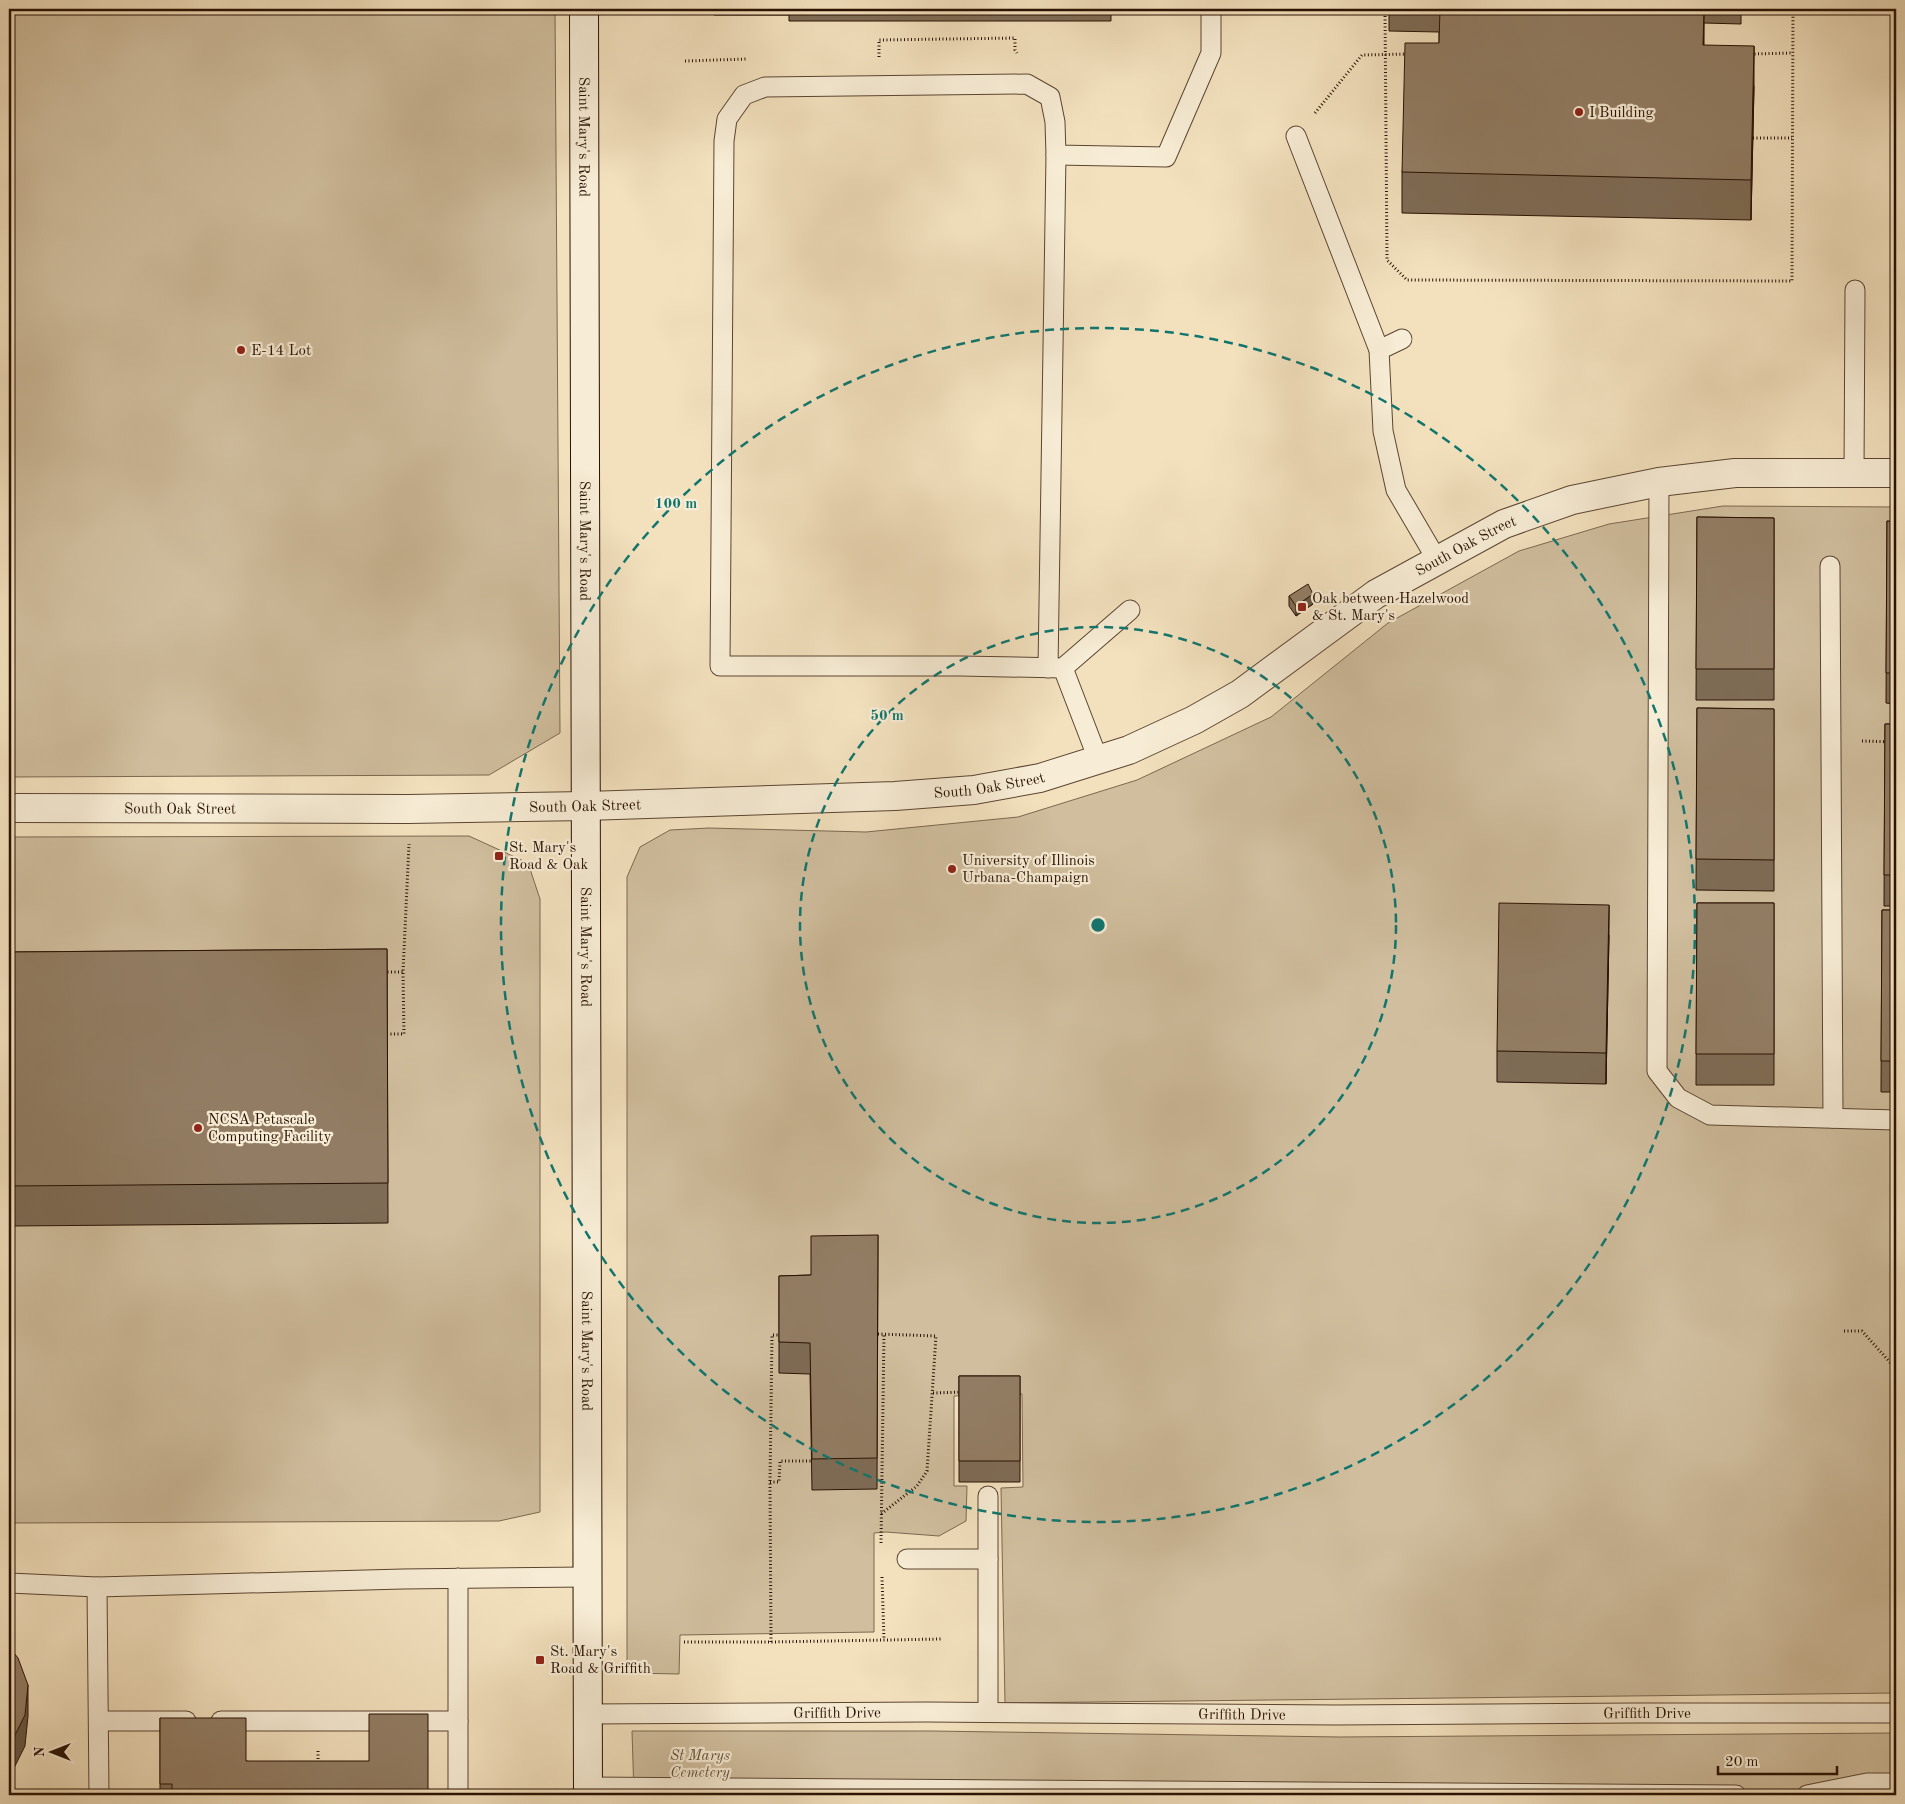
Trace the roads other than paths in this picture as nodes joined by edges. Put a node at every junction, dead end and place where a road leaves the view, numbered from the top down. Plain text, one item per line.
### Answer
1 (584, 9) edge
2 (1211, 9) edge
3 (1296, 136) road end
4 (1056, 155) junction
5 (1855, 290) dead end
6 (1402, 339) dead end
7 (1379, 350) junction
8 (1854, 473) junction
9 (1896, 473) edge
10 (1658, 482) junction
11 (1437, 560) junction
12 (1830, 566) dead end
13 (1130, 610) dead end
14 (1056, 668) junction
15 (1098, 760) junction
16 (586, 806) junction
17 (9, 808) edge
18 (1834, 1118) junction
19 (1896, 1120) edge
20 (988, 1496) dead end
21 (907, 1559) dead end
22 (988, 1559) junction
23 (587, 1577) junction
24 (458, 1578) junction
25 (9, 1582) edge
26 (96, 1587) junction
27 (988, 1712) junction
28 (1896, 1713) edge
29 (587, 1714) junction
30 (98, 1721) junction
31 (458, 1721) junction
32 (1896, 1783) edge
33 (588, 1791) edge
34 (99, 1795) edge
35 (458, 1795) edge
36 (1736, 1795) edge
37 (1807, 1795) edge

1 - 16 street, Saint Mary's Road
2 - 4 lane
3 - 7 lane
4 - 14 lane
4 - 14 lane
5 - 8 lane
6 - 7 lane
7 - 11 lane
8 - 9 street, South Oak Street
8 - 10 street, South Oak Street
10 - 11 street, South Oak Street
10 - 18 lane
11 - 15 street, South Oak Street
12 - 18 lane
13 - 14 lane
14 - 15 lane
15 - 16 street, South Oak Street
16 - 17 street, South Oak Street
16 - 23 street, Saint Mary's Road
18 - 19 lane
20 - 22 lane
21 - 22 lane
22 - 27 lane
23 - 24 lane
23 - 29 street, Saint Mary's Road
24 - 26 lane
24 - 31 lane
25 - 26 lane
26 - 30 lane
27 - 28 lane, Griffith Drive
27 - 29 lane, Griffith Drive
29 - 33 street, Saint Mary's Road
30 - 31 lane
30 - 34 lane
31 - 35 lane
32 - 37 lane
33 - 36 lane

